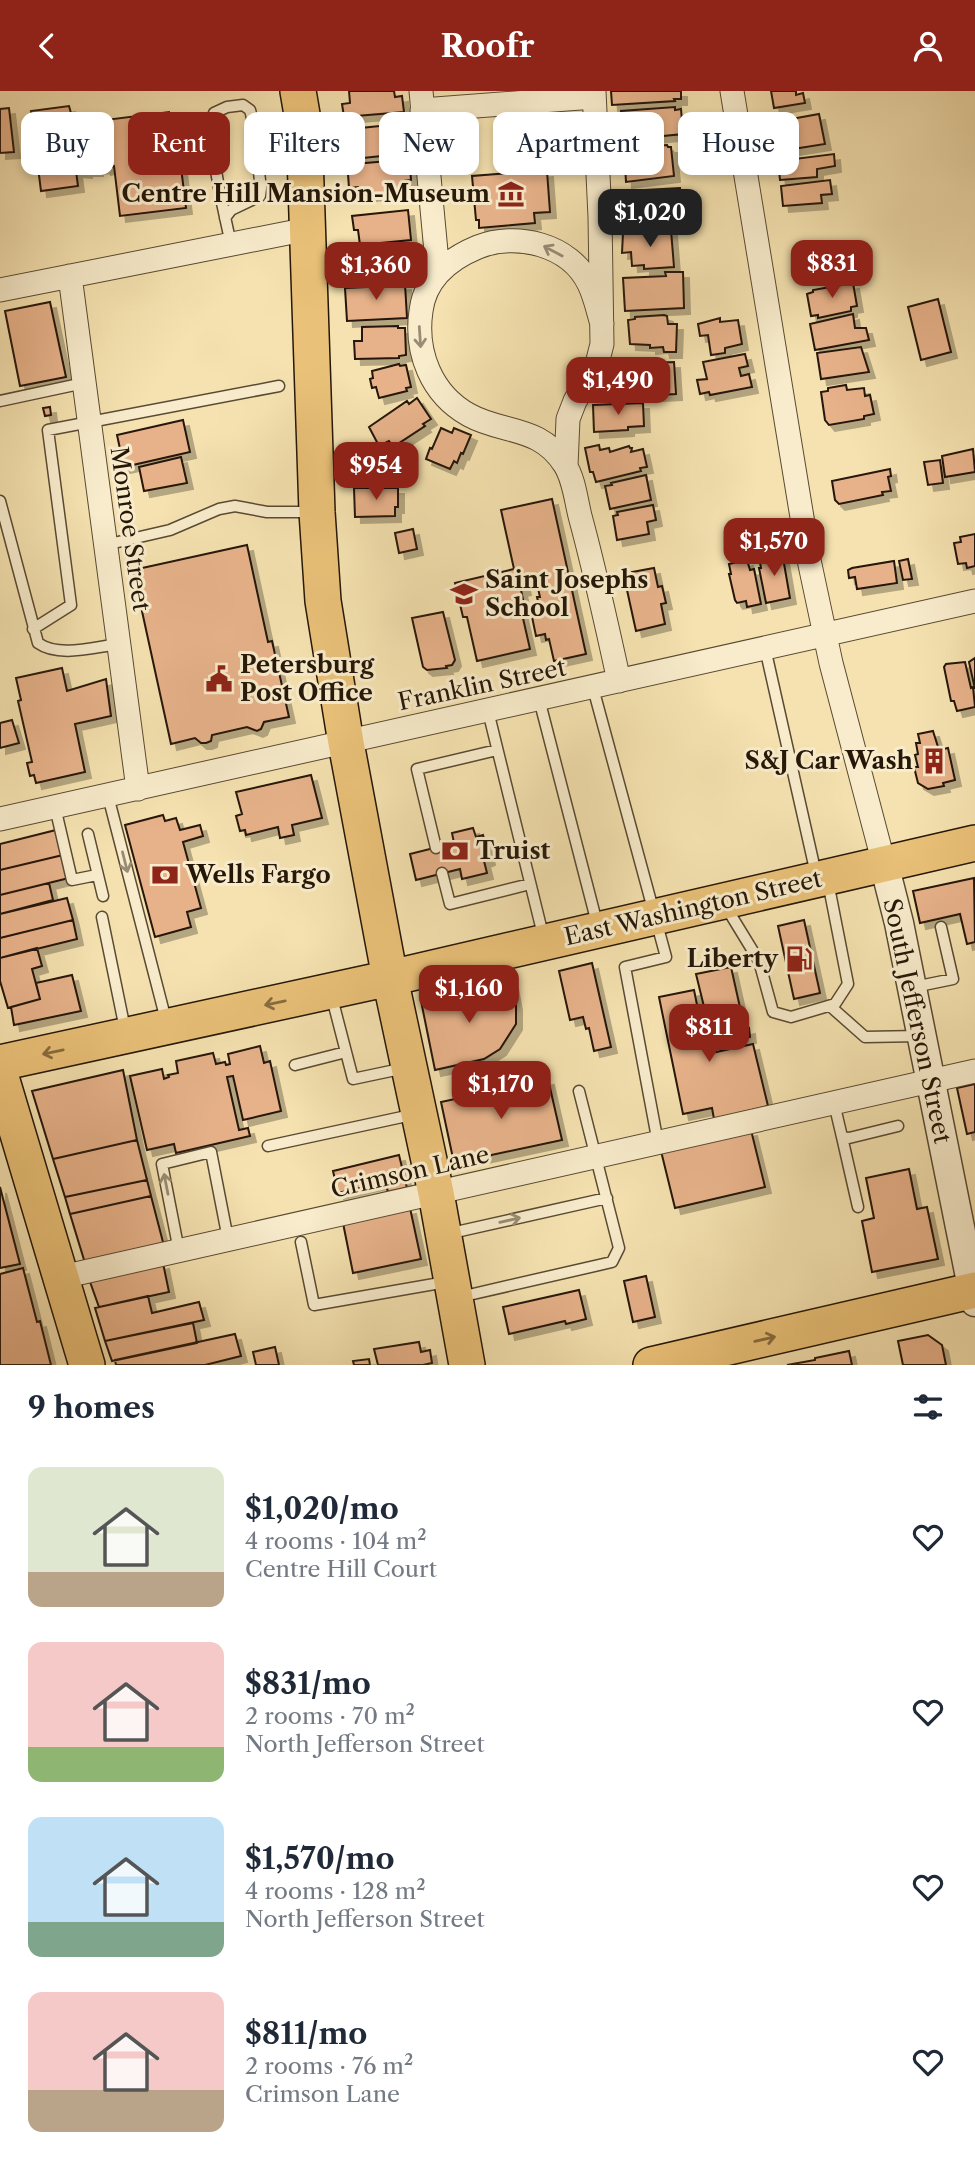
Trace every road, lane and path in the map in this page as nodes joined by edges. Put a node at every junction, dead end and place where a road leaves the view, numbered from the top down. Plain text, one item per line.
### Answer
1 (298, 91) edge
2 (732, 91) edge
3 (594, 94) edge
4 (422, 101) edge
5 (225, 218) junction
6 (308, 229) junction
7 (231, 244) junction
8 (438, 273) junction
9 (70, 277) junction
10 (0, 290) edge
11 (603, 324) junction
12 (84, 383) junction
13 (279, 386) dead end
14 (0, 401) edge
15 (89, 423) junction
16 (566, 466) junction
17 (0, 501) edge
18 (317, 512) junction
19 (105, 545) junction
20 (975, 601) edge
21 (33, 629) junction
22 (825, 634) junction
23 (119, 643) junction
24 (765, 648) junction
25 (619, 681) junction
26 (593, 688) junction
27 (539, 699) junction
28 (488, 711) junction
29 (346, 743) junction
30 (497, 750) junction
31 (138, 789) junction
32 (108, 796) junction
33 (55, 807) junction
34 (0, 819) edge
35 (88, 834) dead end
36 (975, 843) edge
37 (436, 848) dead end
38 (884, 865) junction
39 (442, 873) dead end
40 (97, 875) junction
41 (822, 879) junction
42 (530, 884) junction
43 (103, 896) dead end
44 (722, 902) junction
45 (102, 917) dead end
46 (655, 917) junction
47 (941, 927) dead end
48 (599, 930) junction
49 (545, 943) junction
50 (390, 978) junction
51 (911, 988) junction
52 (331, 991) junction
53 (830, 1006) junction
54 (167, 1027) junction
55 (126, 1035) junction
56 (920, 1036) junction
57 (346, 1052) junction
58 (0, 1063) edge
59 (295, 1065) dead end
60 (409, 1067) junction
61 (975, 1072) edge
62 (0, 1074) edge
63 (929, 1082) junction
64 (579, 1091) dead end
65 (834, 1104) junction
66 (419, 1113) junction
67 (898, 1126) dead end
68 (842, 1137) junction
69 (658, 1143) junction
70 (268, 1146) dead end
71 (597, 1157) junction
72 (436, 1193) junction
73 (607, 1198) junction
74 (858, 1207) dead end
75 (444, 1235) junction
76 (228, 1240) junction
77 (301, 1242) dead end
78 (179, 1251) junction
79 (62, 1277) junction
80 (454, 1289) junction
81 (974, 1294) edge
82 (87, 1365) edge
83 (467, 1365) edge
84 (651, 1365) edge

1 - 6 main road
2 - 22 street
3 - 4 street
3 - 11 street
4 - 8 street
5 - 5 lane
5 - 7 lane
6 - 7 street
6 - 18 main road
7 - 9 street
11 -> 8 street
8 -> 16 street
9 - 10 street
9 - 12 street, Monroe Street
11 - 16 street
12 - 14 lane
12 - 15 street, Monroe Street
13 - 15 lane
15 - 19 street, Monroe Street
15 - 21 lane
16 - 25 street
17 - 21 lane
18 - 19 lane
18 - 29 main road
19 - 23 street, Monroe Street
20 - 22 street, Franklin Street
21 - 23 lane
22 - 24 street, Franklin Street
22 - 38 street
23 - 31 street, Monroe Street
24 - 25 street, Franklin Street
24 - 41 lane
25 - 26 street, Franklin Street
26 - 27 street, Franklin Street
26 - 46 lane
27 - 28 street, Franklin Street
27 - 48 lane
28 - 29 street, Franklin Street
28 - 30 lane
29 - 31 street, Franklin Street
29 - 50 main road
30 - 37 lane
30 - 42 lane
31 - 32 street, Franklin Street
32 - 33 street, Franklin Street
32 -> 54 lane
33 - 34 street, Franklin Street
33 - 40 lane
35 - 40 lane
36 - 38 main road, East Washington Street
38 - 41 main road, East Washington Street
38 - 51 street, South Jefferson Street
39 - 42 lane
40 - 43 lane
41 - 44 main road, East Washington Street
41 - 53 lane
42 - 49 lane
44 - 46 main road, East Washington Street
44 - 53 lane
45 - 55 lane
46 - 48 main road, East Washington Street
46 - 69 lane
47 - 51 lane
48 - 49 main road, East Washington Street
49 - 50 main road, East Washington Street
50 - 52 main road, East Washington Street
50 - 60 main road
51 - 56 street, South Jefferson Street
52 -> 54 main road, East Washington Street
52 - 57 lane
53 - 56 lane
54 - 55 main road, East Washington Street
55 -> 58 main road, East Washington Street
56 - 63 street, South Jefferson Street
57 - 59 lane
57 - 60 lane
60 - 66 main road
61 - 63 street, Crimson Lane
62 - 79 main road
63 - 65 street, Crimson Lane
63 - 81 street, South Jefferson Street
64 - 71 lane
65 - 68 lane
65 - 69 street, Crimson Lane
66 - 70 lane
66 - 72 main road
67 - 68 lane
68 - 74 lane
69 - 71 street, Crimson Lane
71 - 72 street, Crimson Lane
71 - 73 lane
72 - 75 main road
72 - 76 street, Crimson Lane
75 -> 73 lane
73 - 80 lane
75 - 80 main road
76 - 78 street, Crimson Lane
78 -> 76 lane
77 - 80 lane
78 - 79 street, Crimson Lane
79 - 82 main road
80 - 83 main road
84 -> 81 main road

